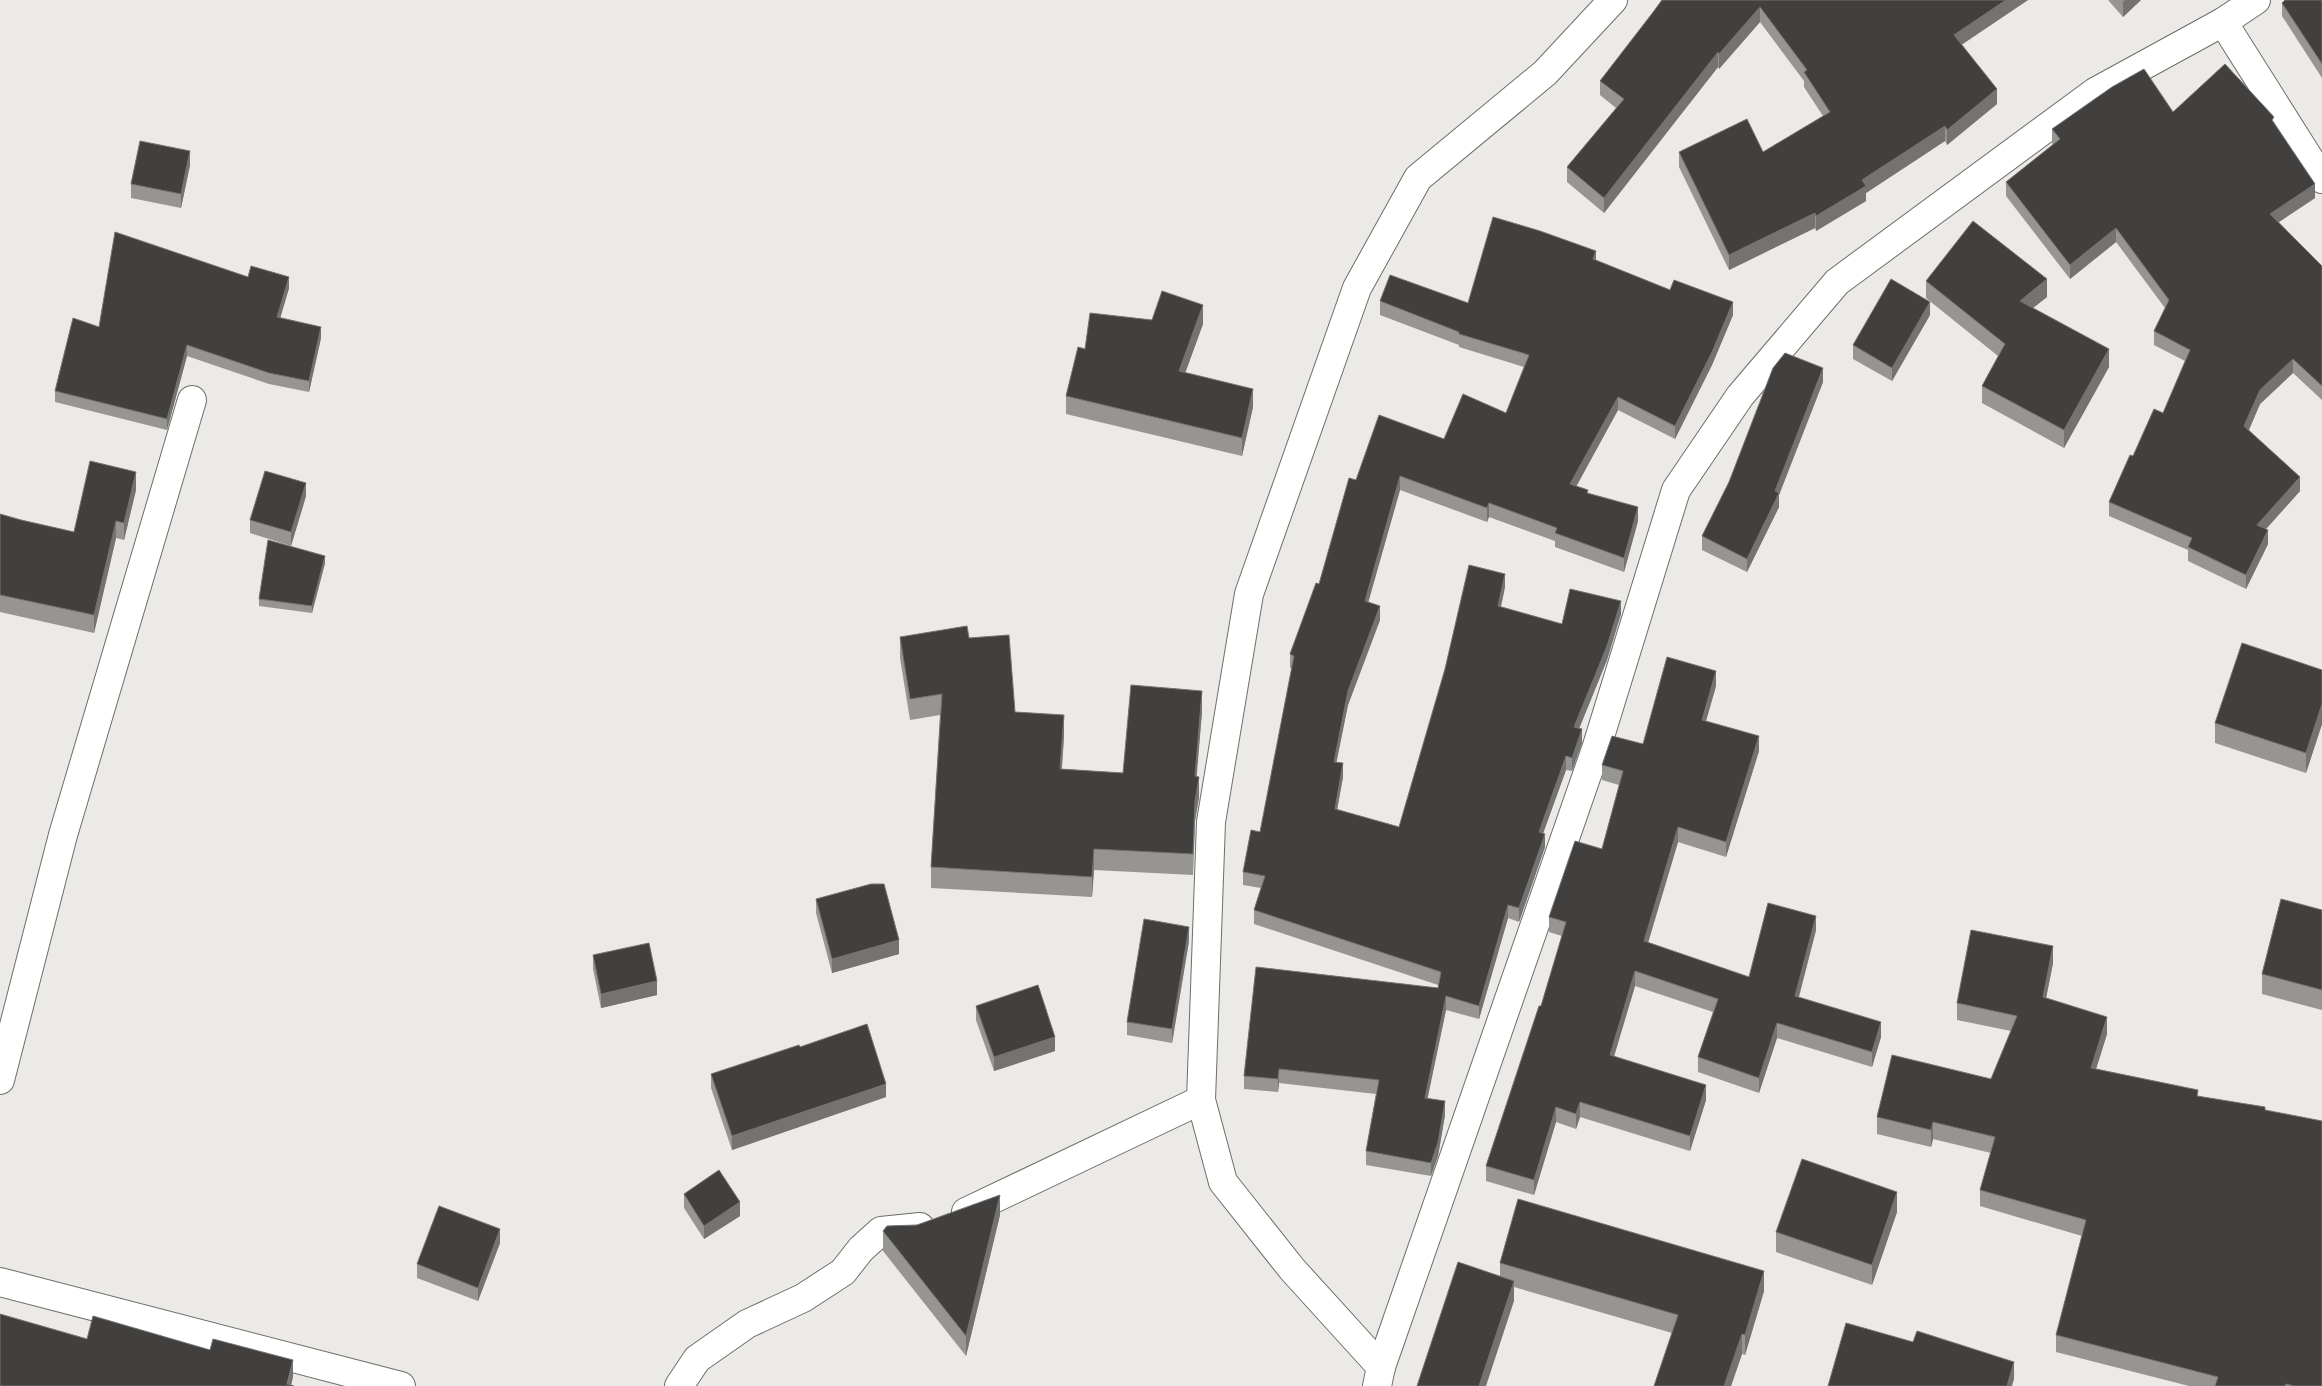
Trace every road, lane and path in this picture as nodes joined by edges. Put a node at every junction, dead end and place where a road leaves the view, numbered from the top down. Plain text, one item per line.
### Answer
1 (1613, 0) edge
2 (2256, 0) edge
3 (2223, 22) junction
4 (2322, 179) edge
5 (192, 400) dead end
6 (0, 1080) edge
7 (1201, 1100) junction
8 (0, 1282) edge
9 (1379, 1377) edge
10 (401, 1386) edge
11 (679, 1386) edge

1 - 7 street
2 - 3 street
3 - 4 street
3 - 9 street
5 - 6 street
7 - 9 street
7 - 11 street
8 - 10 street

